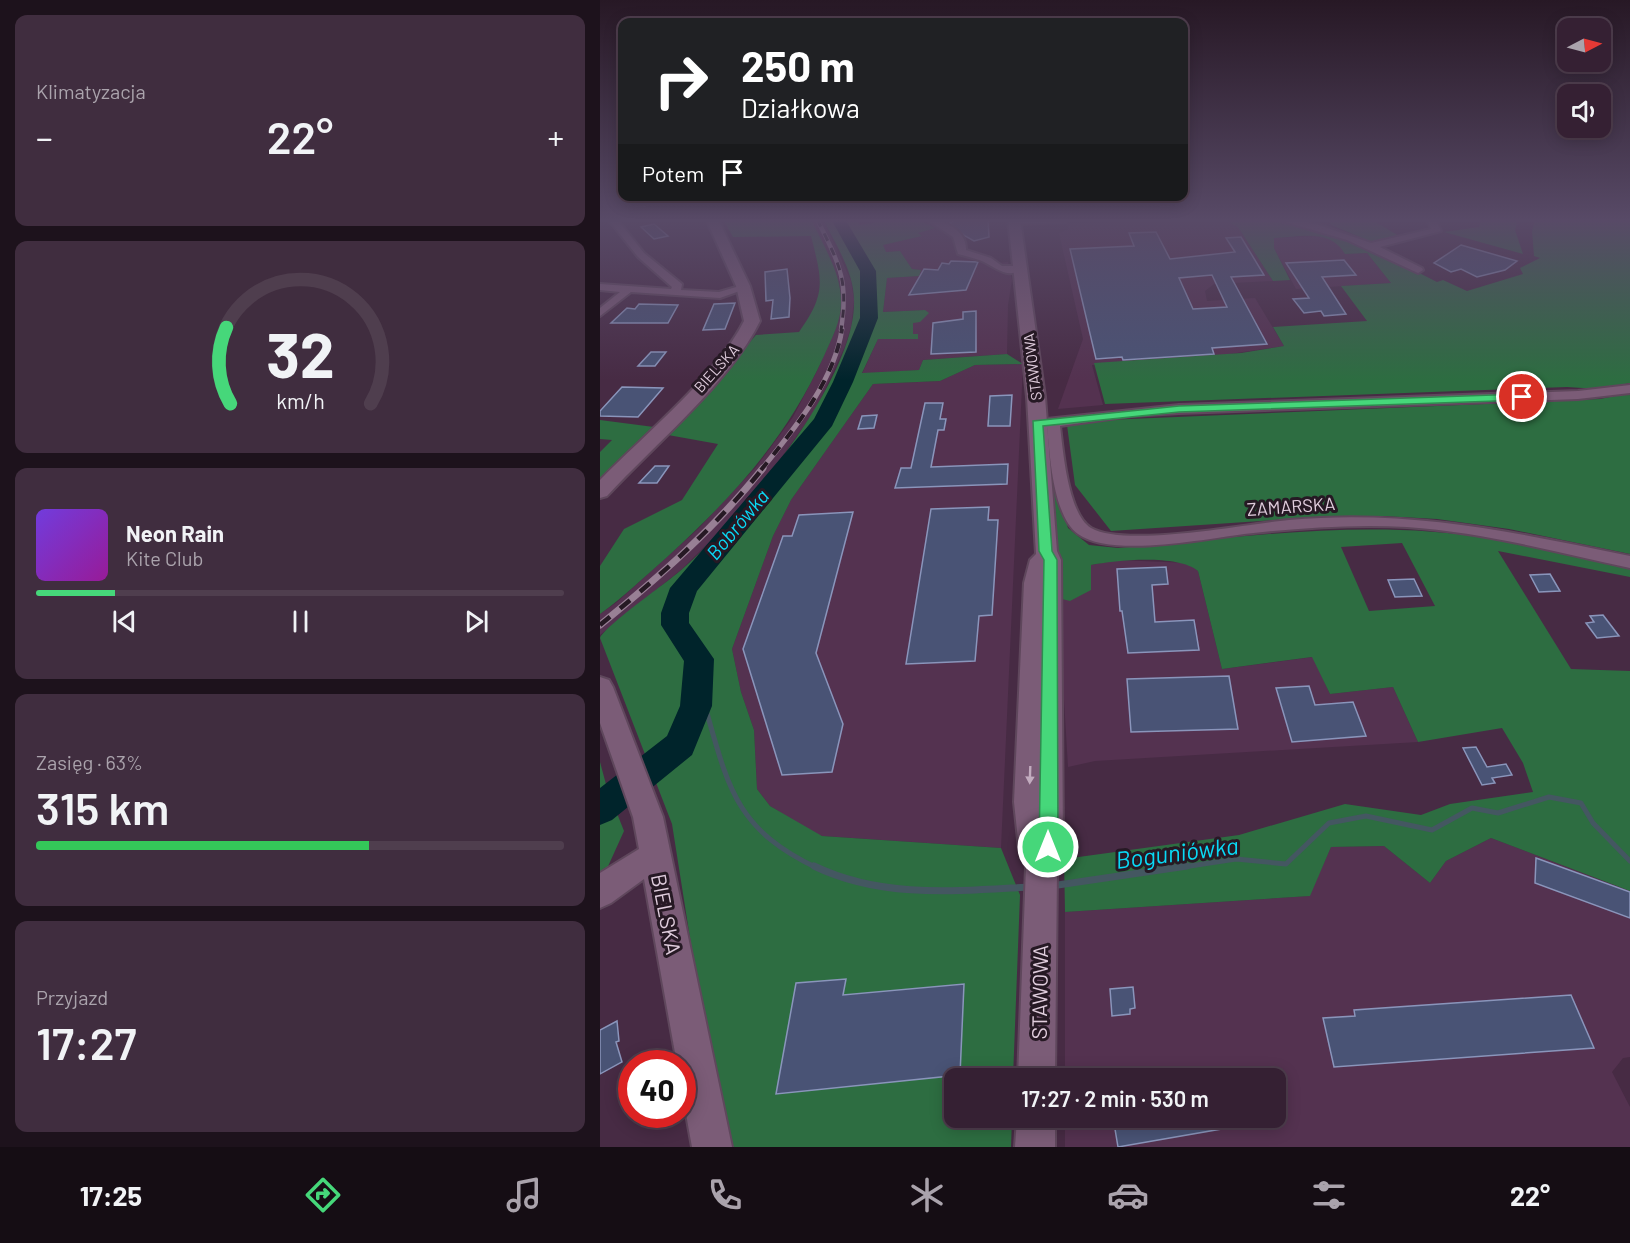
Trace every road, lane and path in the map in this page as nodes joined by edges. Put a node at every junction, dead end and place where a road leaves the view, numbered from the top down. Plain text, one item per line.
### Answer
1 (663, 273) edge
2 (736, 273) edge
3 (1019, 273) edge
4 (600, 287) edge
5 (628, 290) junction
6 (744, 291) junction
7 (678, 293) junction
8 (600, 313) edge
9 (1630, 389) edge
10 (1045, 423) junction
11 (600, 492) edge
12 (1046, 551) junction
13 (1630, 562) edge
14 (600, 687) edge
15 (1032, 703) junction
16 (1048, 751) junction
17 (657, 856) junction
18 (1041, 868) junction
19 (600, 892) edge
20 (1037, 1068) edge
21 (1036, 1128) edge
22 (711, 1147) edge
23 (1035, 1147) edge

1 - 7 street
2 - 6 street, BIELSKA
3 - 10 street, STAWOWA
4 - 5 street
5 - 7 street
5 - 8 street
6 - 7 street
6 - 7 street
6 - 11 street, BIELSKA
9 - 10 street
10 - 12 street, STAWOWA
10 - 13 street, ZAMARSKA
12 - 15 street, STAWOWA
12 - 16 street, STAWOWA
14 - 17 street, BIELSKA
15 - 16 street
15 -> 18 street, STAWOWA
16 - 18 street, STAWOWA
17 - 19 street
17 - 22 street, BIELSKA
18 - 20 street, STAWOWA
21 - 23 street

